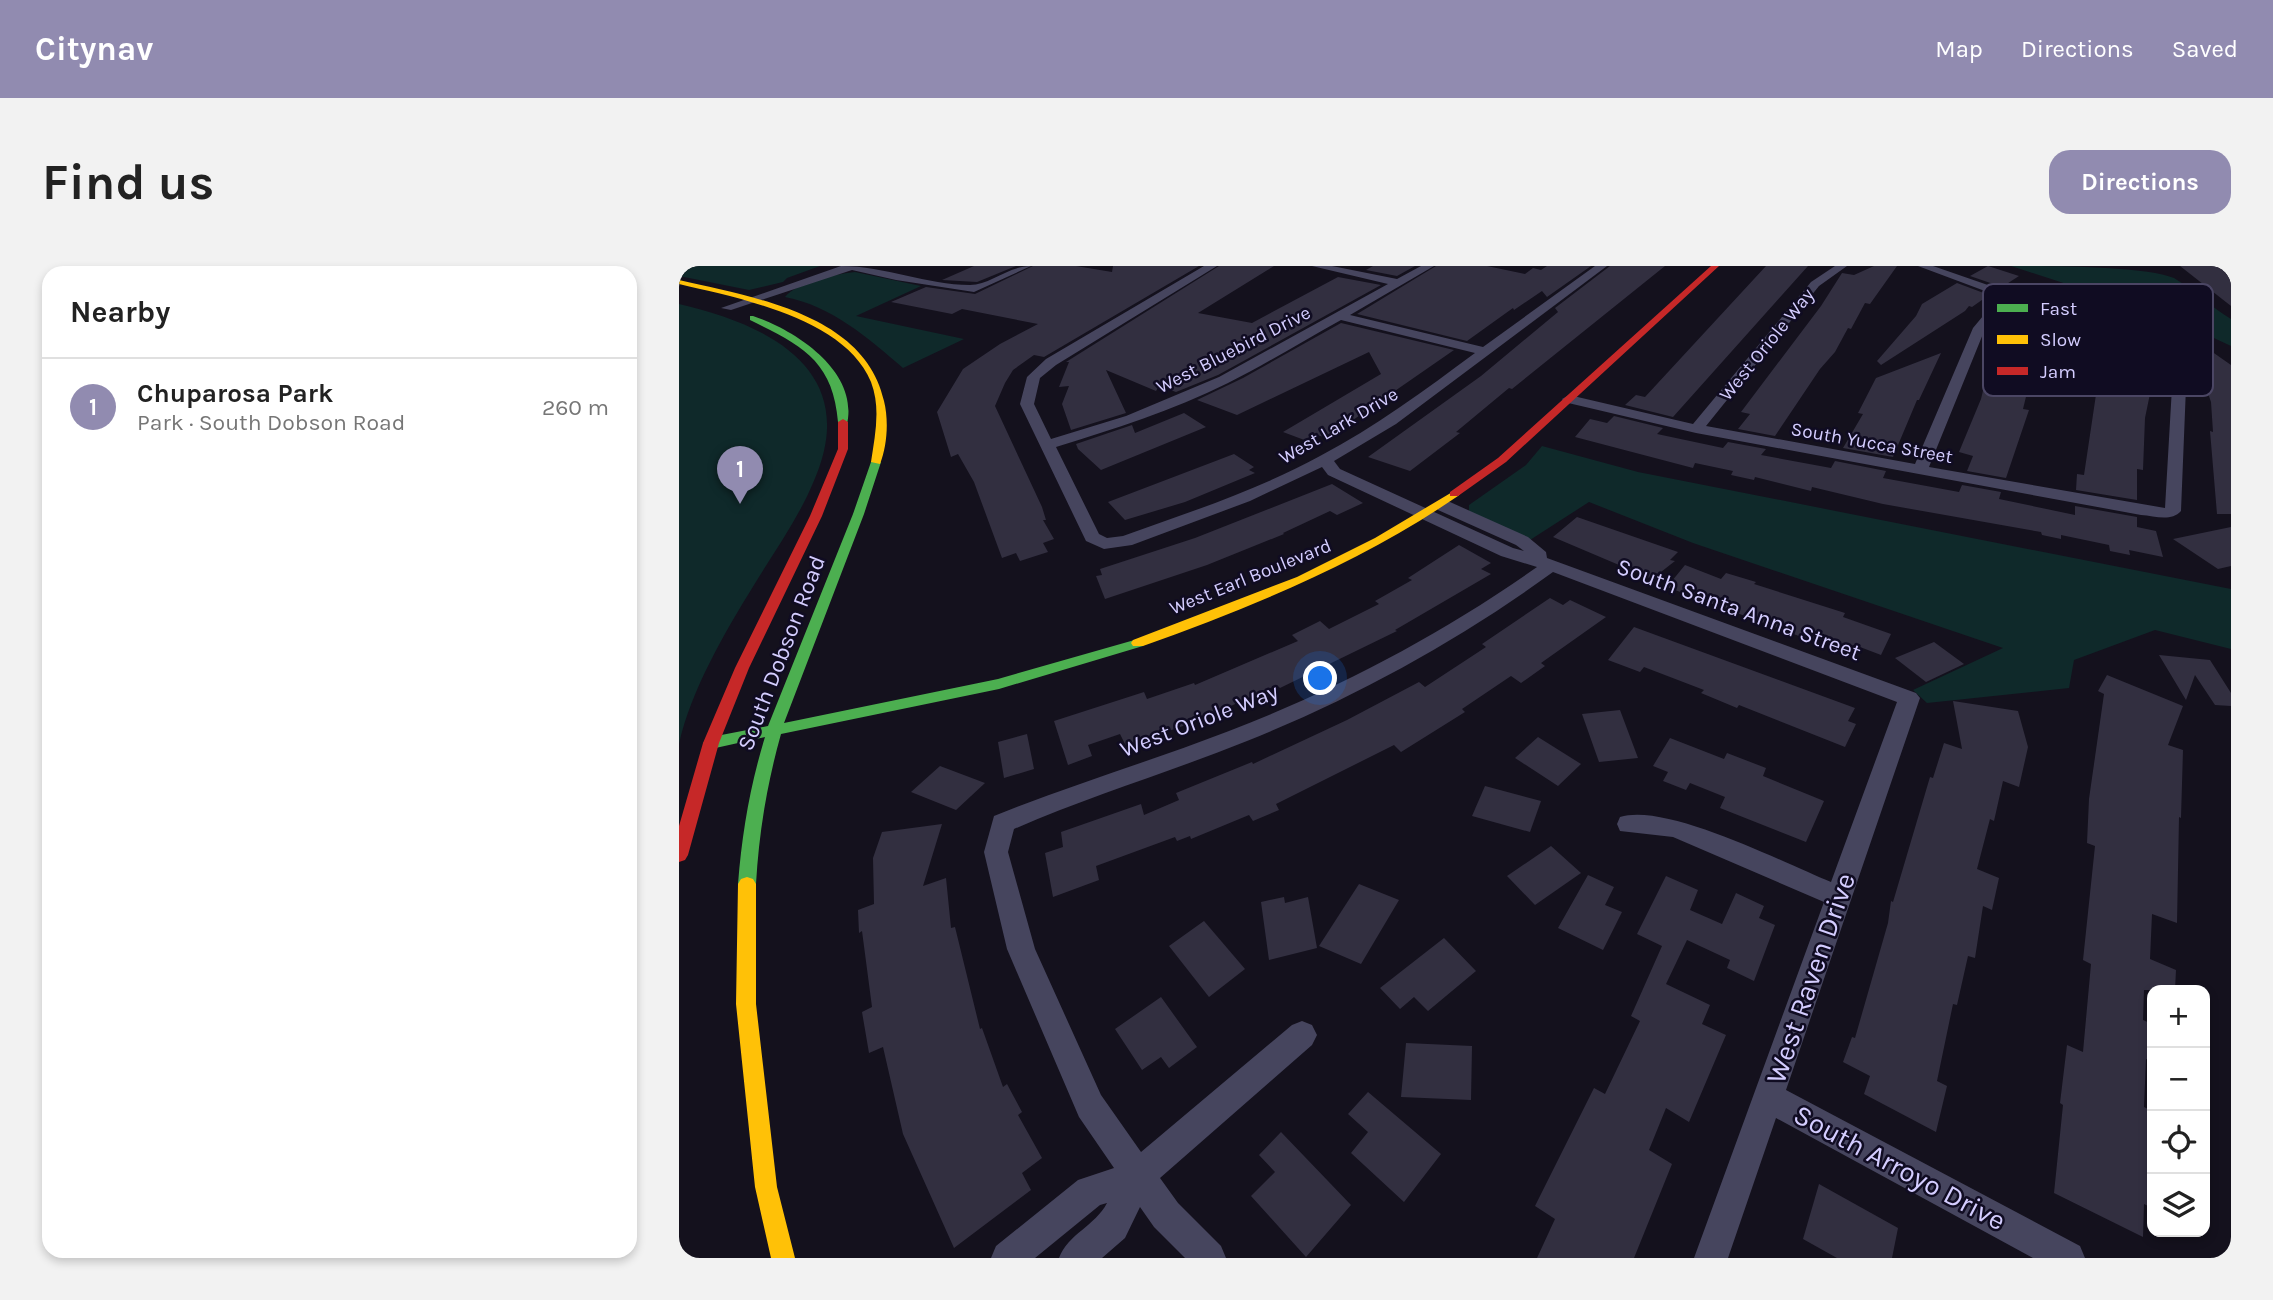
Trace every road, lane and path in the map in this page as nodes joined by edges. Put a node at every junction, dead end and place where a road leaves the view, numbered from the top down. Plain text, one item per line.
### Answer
1 (834, 266) edge
2 (851, 266) edge
3 (1026, 266) edge
4 (1212, 266) edge
5 (1317, 266) edge
6 (1429, 266) edge
7 (1602, 266) edge
8 (1709, 266) edge
9 (1842, 266) edge
10 (1923, 266) edge
11 (809, 279) junction
12 (679, 282) edge
13 (1398, 284) junction
14 (1983, 287) edge
15 (679, 297) edge
16 (754, 299) junction
17 (727, 308) junction
18 (1339, 316) junction
19 (1983, 323) edge
20 (1483, 351) junction
21 (2179, 396) edge
22 (1569, 399) junction
23 (1696, 429) junction
24 (1046, 445) junction
25 (1325, 460) junction
26 (1920, 470) junction
27 (1441, 504) junction
28 (1427, 514) junction
29 (1104, 544) joint
30 (1551, 565) junction
31 (1909, 698) joint
32 (772, 730) junction
33 (711, 743) junction
34 (1629, 824) dead end
35 (679, 855) edge
36 (1839, 897) junction
37 (1302, 1035) dead end
38 (1768, 1097) junction
39 (1138, 1176) junction
40 (783, 1258) edge
41 (1008, 1258) edge
42 (1076, 1258) edge
43 (1209, 1258) edge
44 (1711, 1258) edge
45 (2069, 1258) edge

1 - 11 street
2 - 3 street
2 - 11 street
4 - 24 street
5 - 13 street
6 - 13 street, West Bluebird Drive
7 - 20 street, West Lark Drive
8 - 22 main road, West Earl Boulevard
9 - 23 street, West Oriole Way
10 - 14 street
11 - 16 street
12 - 16 main road, South Dobson Road
13 - 18 street, West Bluebird Drive
15 - 17 main road, South Dobson Road
16 - 17 street
16 - 32 main road, South Dobson Road
17 - 33 main road, South Dobson Road
18 - 20 street
18 - 24 street, West Bluebird Drive
19 - 26 street
20 - 25 street, West Lark Drive
21 - 26 street, South Yucca Street
22 - 23 street, South Yucca Street
22 - 27 main road, West Earl Boulevard
23 - 26 street, South Yucca Street
24 - 29 street
25 - 27 street, South Santa Anna Street
25 - 28 street, South Santa Anna Street
25 - 29 street, West Lark Drive
27 - 28 main road, West Earl Boulevard
27 - 30 street, South Santa Anna Street
28 - 30 street, South Santa Anna Street
28 - 32 main road, West Earl Boulevard
30 - 31 street, South Santa Anna Street
30 - 39 street, West Oriole Way
31 - 36 street, West Raven Drive
32 - 33 main road, West Earl Boulevard
32 - 40 main road, South Dobson Road
33 - 35 main road, South Dobson Road
34 - 36 street
36 - 38 street, West Raven Drive
37 - 39 street
38 - 44 street, West Raven Drive
38 - 45 street, South Arroyo Drive
39 - 41 street
39 - 42 street
39 - 43 street

